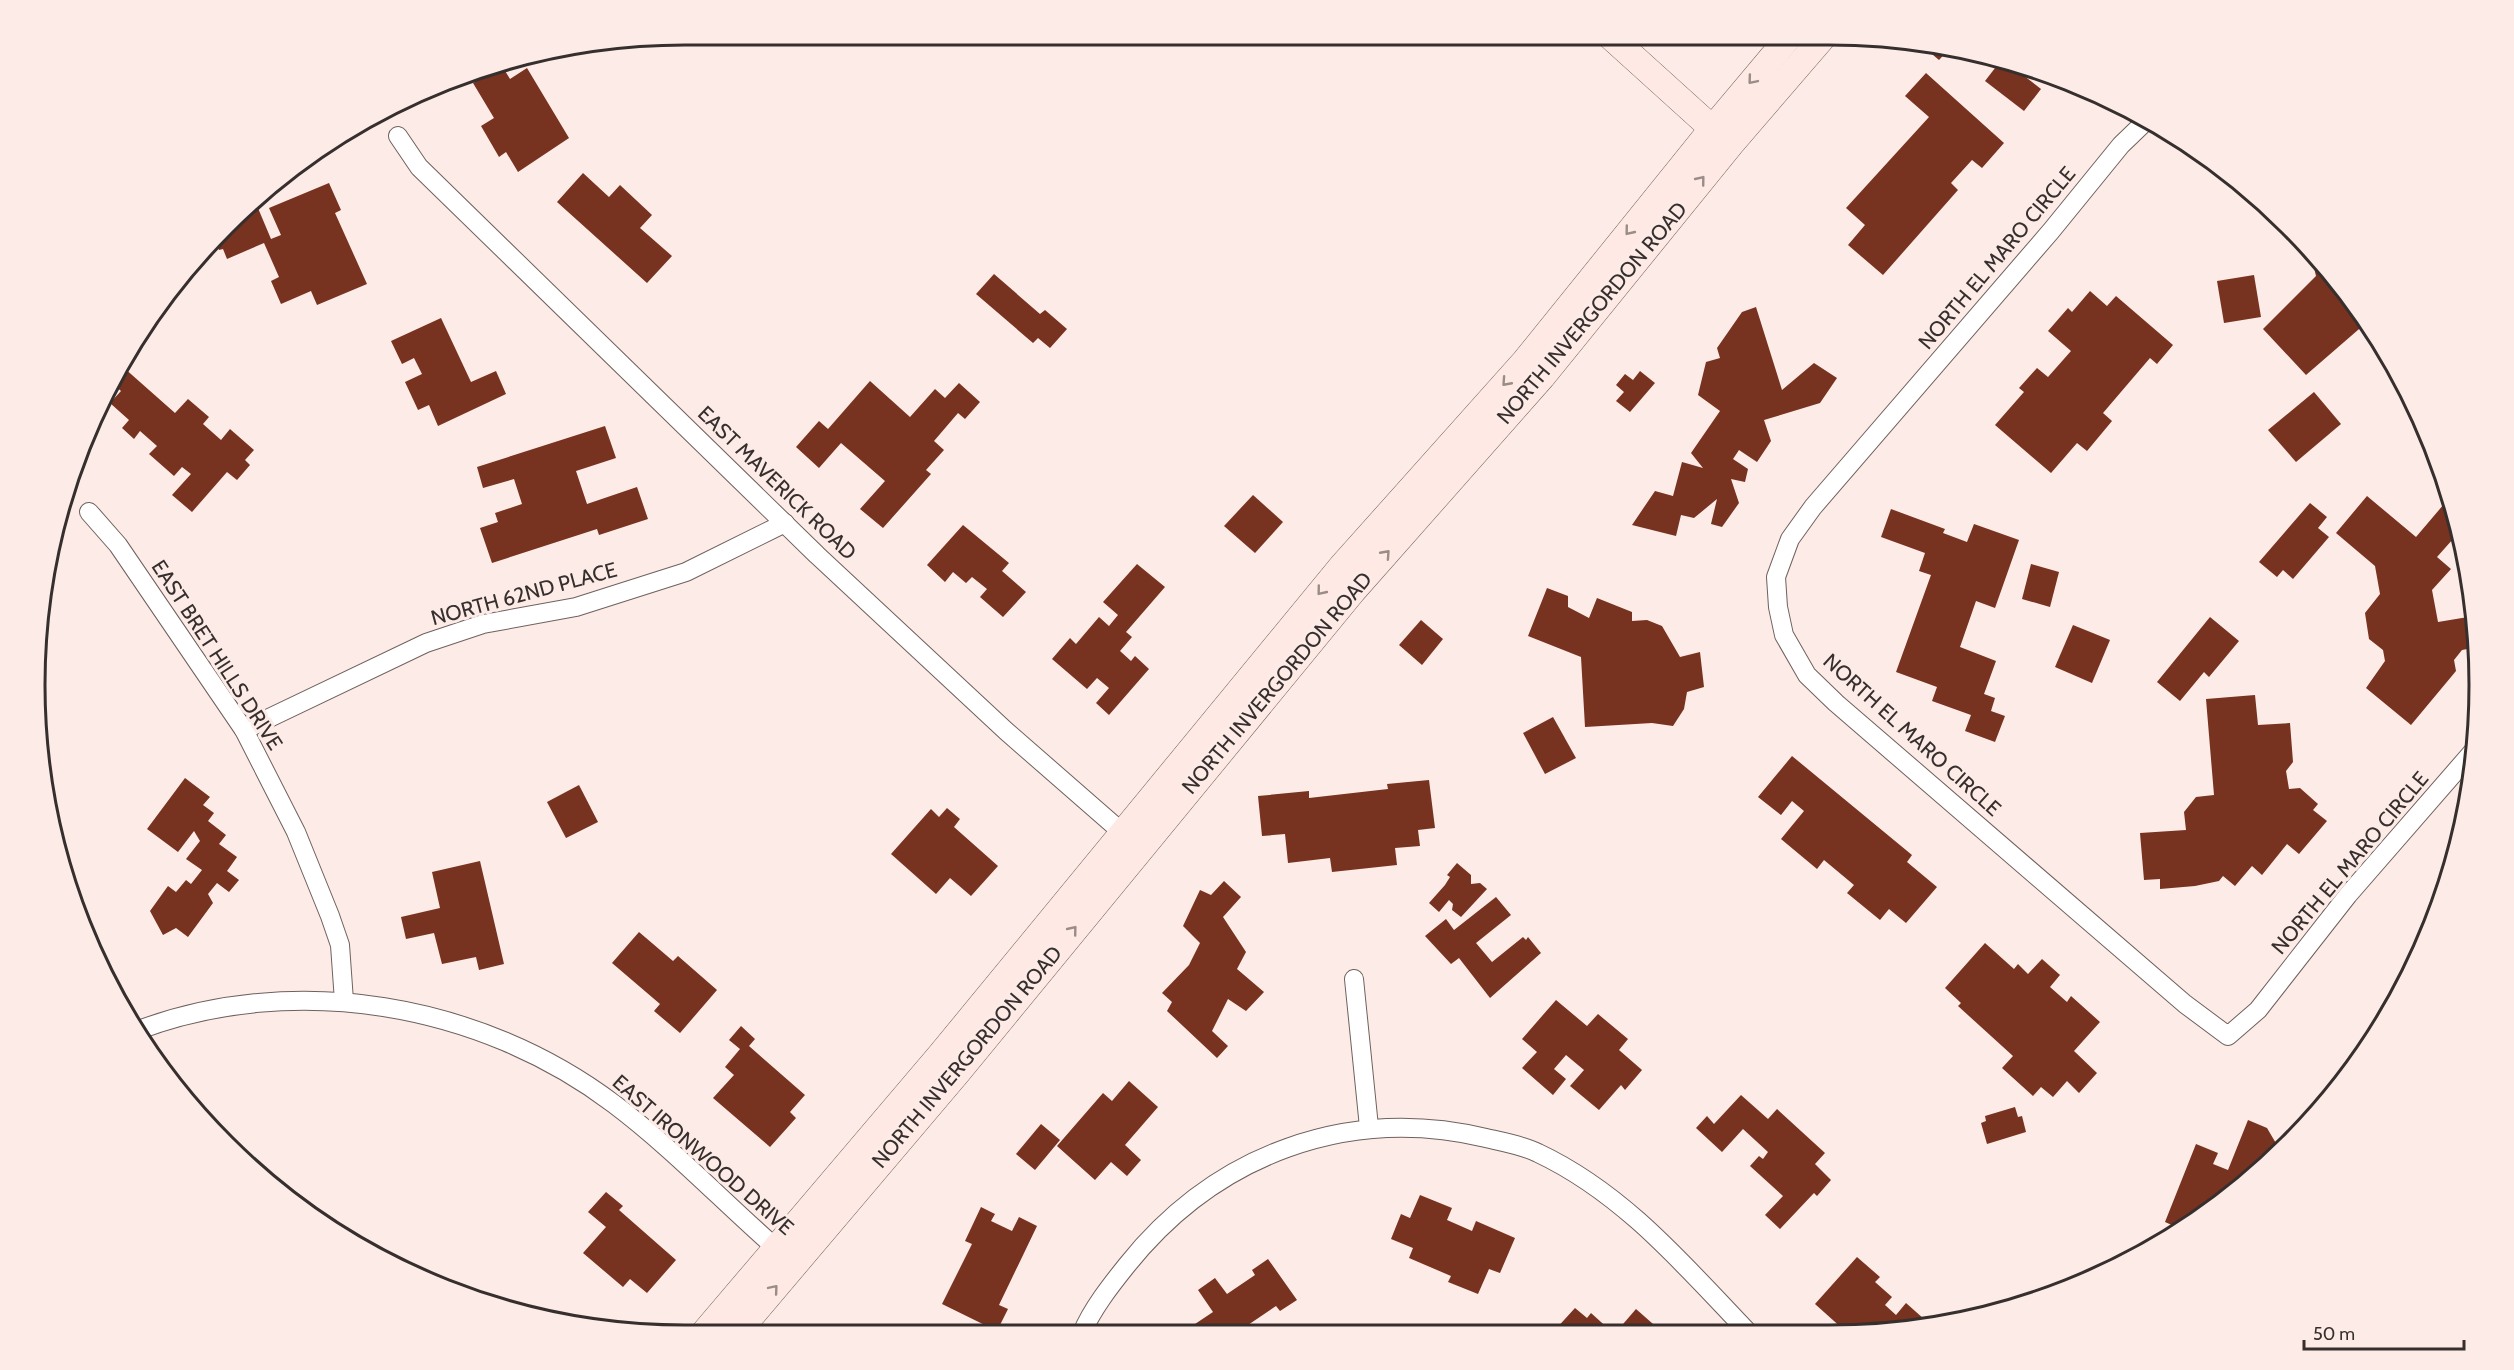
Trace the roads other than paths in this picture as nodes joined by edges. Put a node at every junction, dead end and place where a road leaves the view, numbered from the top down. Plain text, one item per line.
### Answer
1 (1620, 45) edge
2 (1784, 45) edge
3 (1815, 45) edge
4 (2136, 124) edge
5 (398, 136) dead end
6 (1721, 136) junction
7 (89, 512) dead end
8 (785, 523) junction
9 (244, 730) junction
10 (2465, 761) edge
11 (1131, 840) junction
12 (1354, 979) dead end
13 (344, 1001) junction
14 (144, 1027) edge
15 (1369, 1127) junction
16 (785, 1256) junction
17 (712, 1325) edge
18 (742, 1325) edge
19 (1087, 1325) edge
20 (1742, 1325) edge

1 - 6 street
2 -> 6 street, NORTH INVERGORDON ROAD
3 - 6 street, NORTH INVERGORDON ROAD
4 - 10 street, NORTH EL MARO CIRCLE
5 - 8 street, EAST MAVERICK ROAD
6 - 11 street, NORTH INVERGORDON ROAD
7 - 9 street, EAST BRET HILLS DRIVE
8 - 9 street, NORTH 62ND PLACE
8 - 11 street, EAST MAVERICK ROAD
9 - 13 street, EAST BRET HILLS DRIVE
11 - 16 street, NORTH INVERGORDON ROAD
12 - 15 street
13 - 14 street, EAST IRONWOOD DRIVE
13 - 16 street, EAST IRONWOOD DRIVE
15 - 19 street
15 - 20 street
16 - 17 street, NORTH INVERGORDON ROAD
18 -> 16 street, NORTH INVERGORDON ROAD

